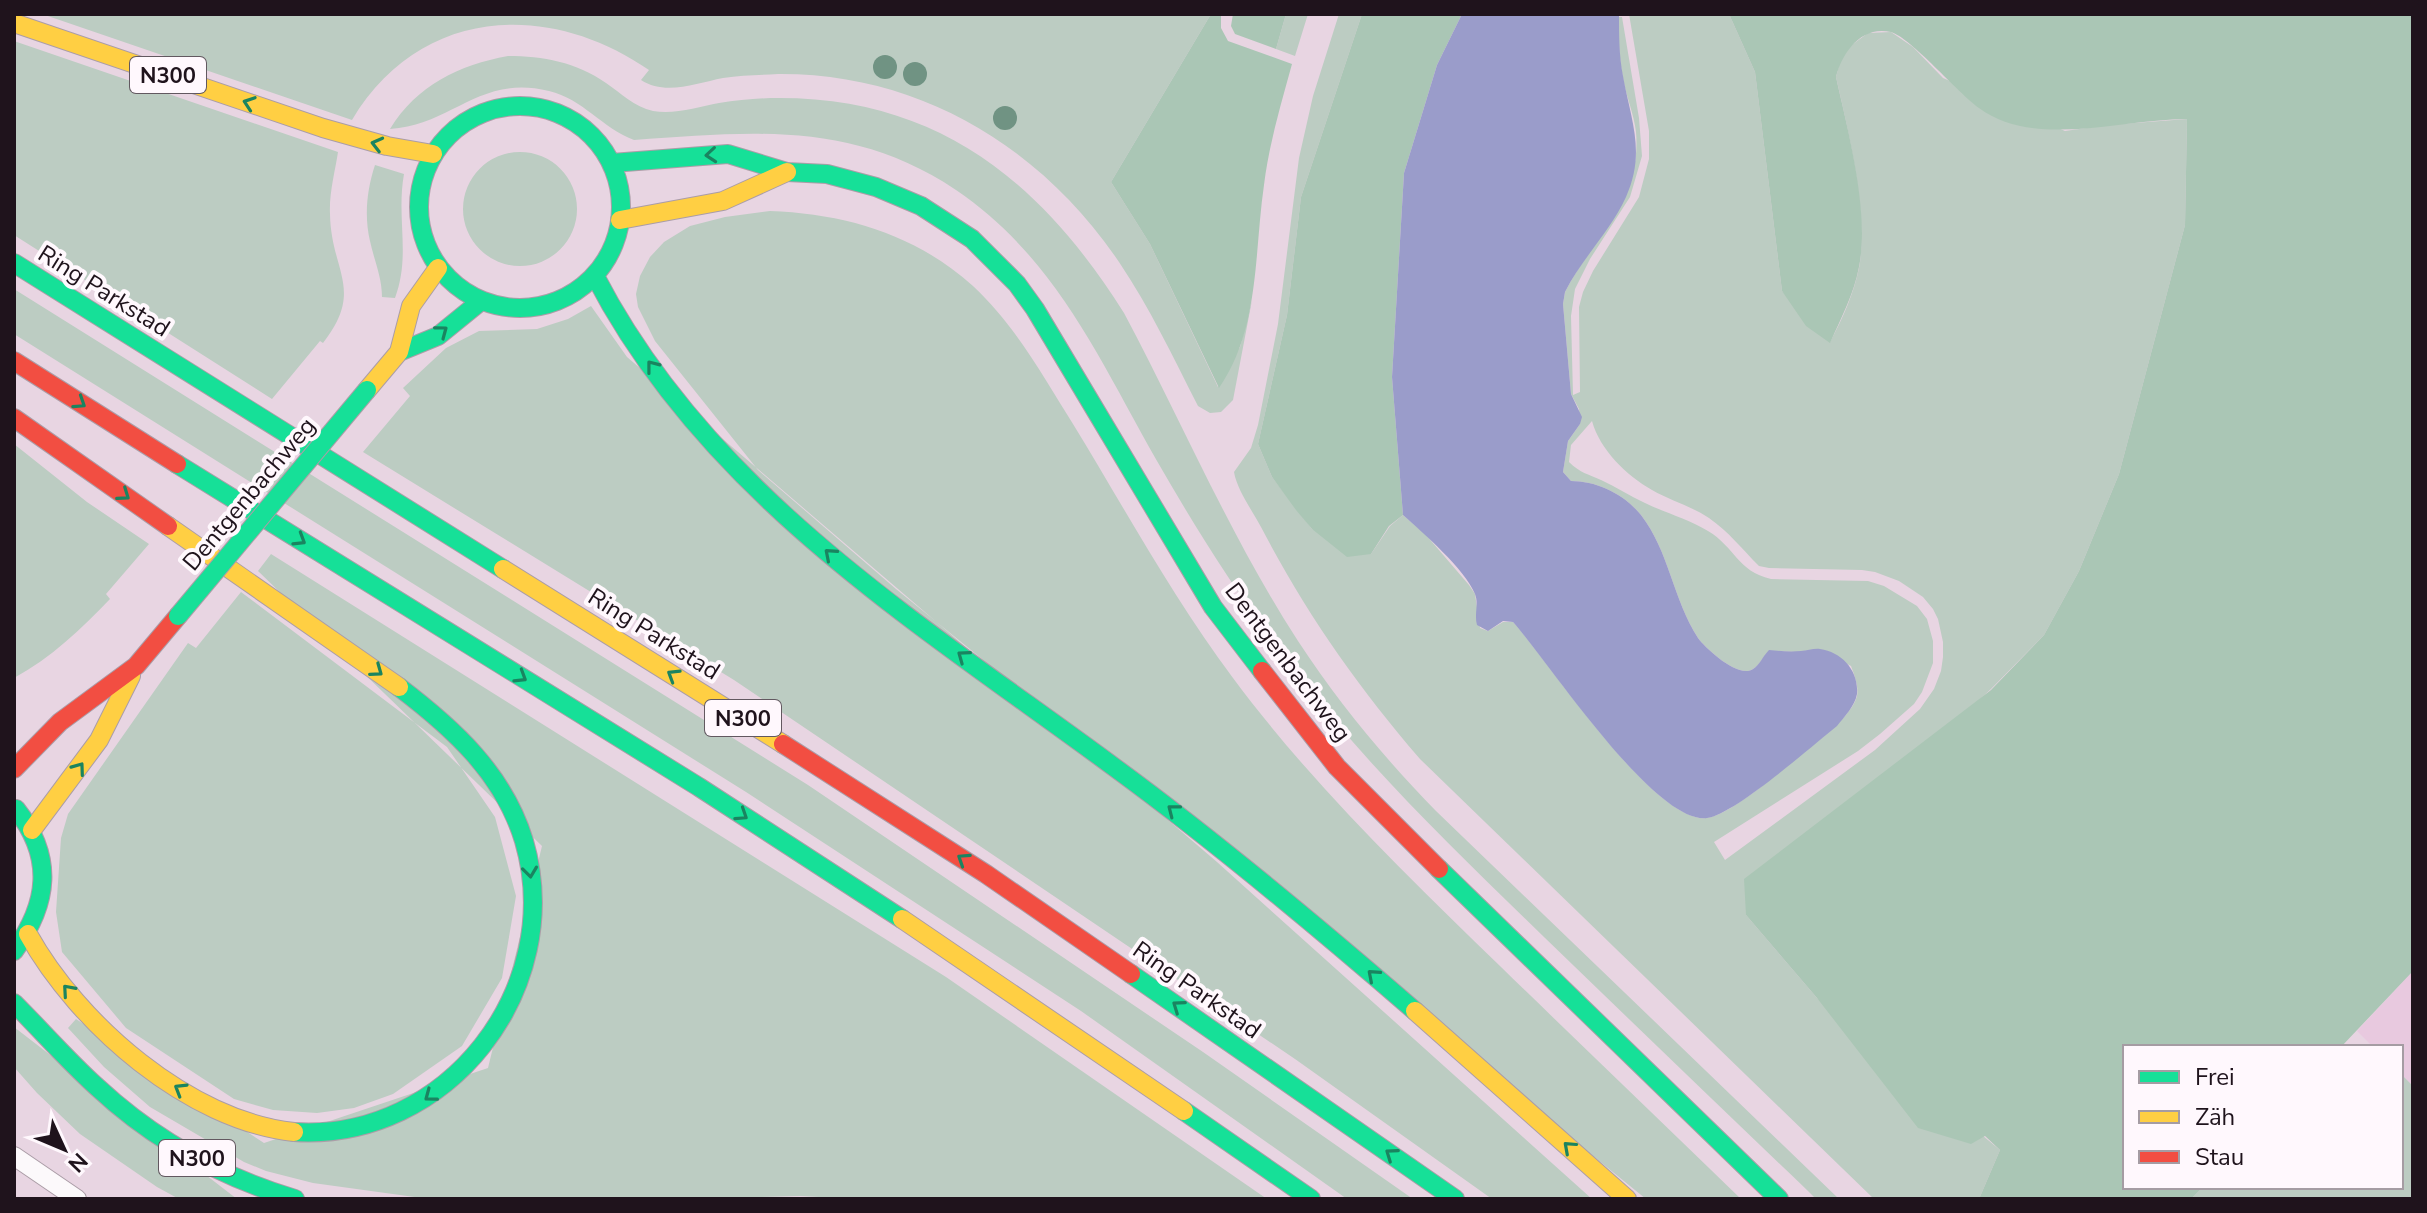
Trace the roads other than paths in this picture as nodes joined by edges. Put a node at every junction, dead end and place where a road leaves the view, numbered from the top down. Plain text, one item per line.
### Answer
1 (14, 23) edge
2 (433, 154) junction
3 (612, 163) junction
4 (787, 172) junction
5 (620, 220) junction
6 (14, 263) edge
7 (438, 268) junction
8 (595, 276) junction
9 (481, 301) junction
10 (399, 352) junction
11 (14, 361) edge
12 (14, 418) edge
13 (136, 666) junction
14 (14, 769) edge
15 (14, 807) edge
16 (32, 830) junction
17 (28, 934) junction
18 (14, 951) edge
19 (14, 1003) edge
20 (14, 1156) edge
21 (77, 1199) edge
22 (295, 1199) edge
23 (1311, 1199) edge
24 (1455, 1199) edge
25 (1627, 1199) edge
26 (1779, 1199) edge

2 -> 1 main road, N300
2 - 3 main road
2 - 7 main road
4 -> 3 main road, Dentgenbachweg
3 - 5 main road
4 - 5 main road, Dentgenbachweg
4 - 26 main road, Dentgenbachweg
5 - 8 main road
24 -> 6 main road, Ring Parkstad / N300
7 - 9 main road
7 - 10 main road, Dentgenbachweg
8 - 9 main road
25 -> 8 main road
10 -> 9 main road, Dentgenbachweg
10 - 13 main road, Dentgenbachweg, bridge
11 -> 23 main road
12 -> 17 main road, N300
13 - 14 main road, Dentgenbachweg
16 -> 13 main road, Dentgenbachweg
15 - 16 main road
16 - 17 main road
17 - 18 main road
19 - 22 main road, N300
20 - 21 lane

